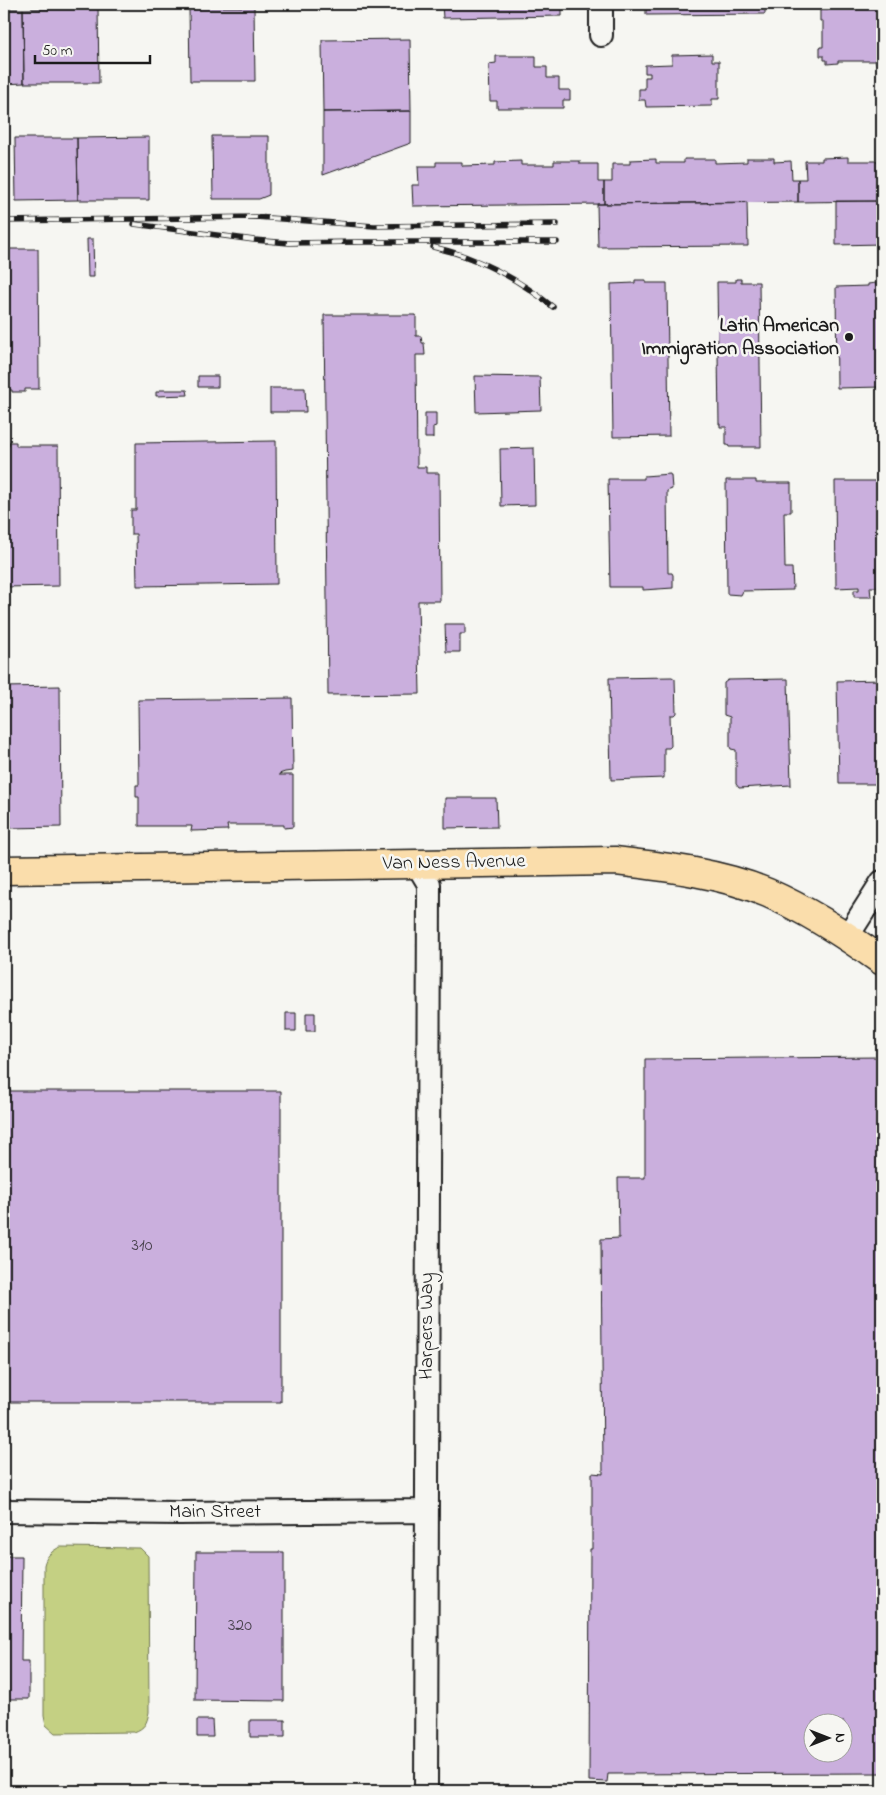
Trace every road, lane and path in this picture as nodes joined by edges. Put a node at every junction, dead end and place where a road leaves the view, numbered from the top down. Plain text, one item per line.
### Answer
1 (601, 4) edge
2 (601, 35) dead end
3 (418, 864) junction
4 (4, 870) edge
5 (882, 882) edge
6 (847, 937) junction
7 (882, 961) edge
8 (4, 1511) edge
9 (426, 1511) junction
10 (426, 1791) edge

1 - 2 street
3 - 4 main road, Van Ness Avenue
3 - 6 main road, Van Ness Avenue
3 - 9 street, Harpers Way
5 - 6 street
6 - 7 main road, Van Ness Avenue
8 - 9 street, Main Street
9 - 10 street, Harpers Way

